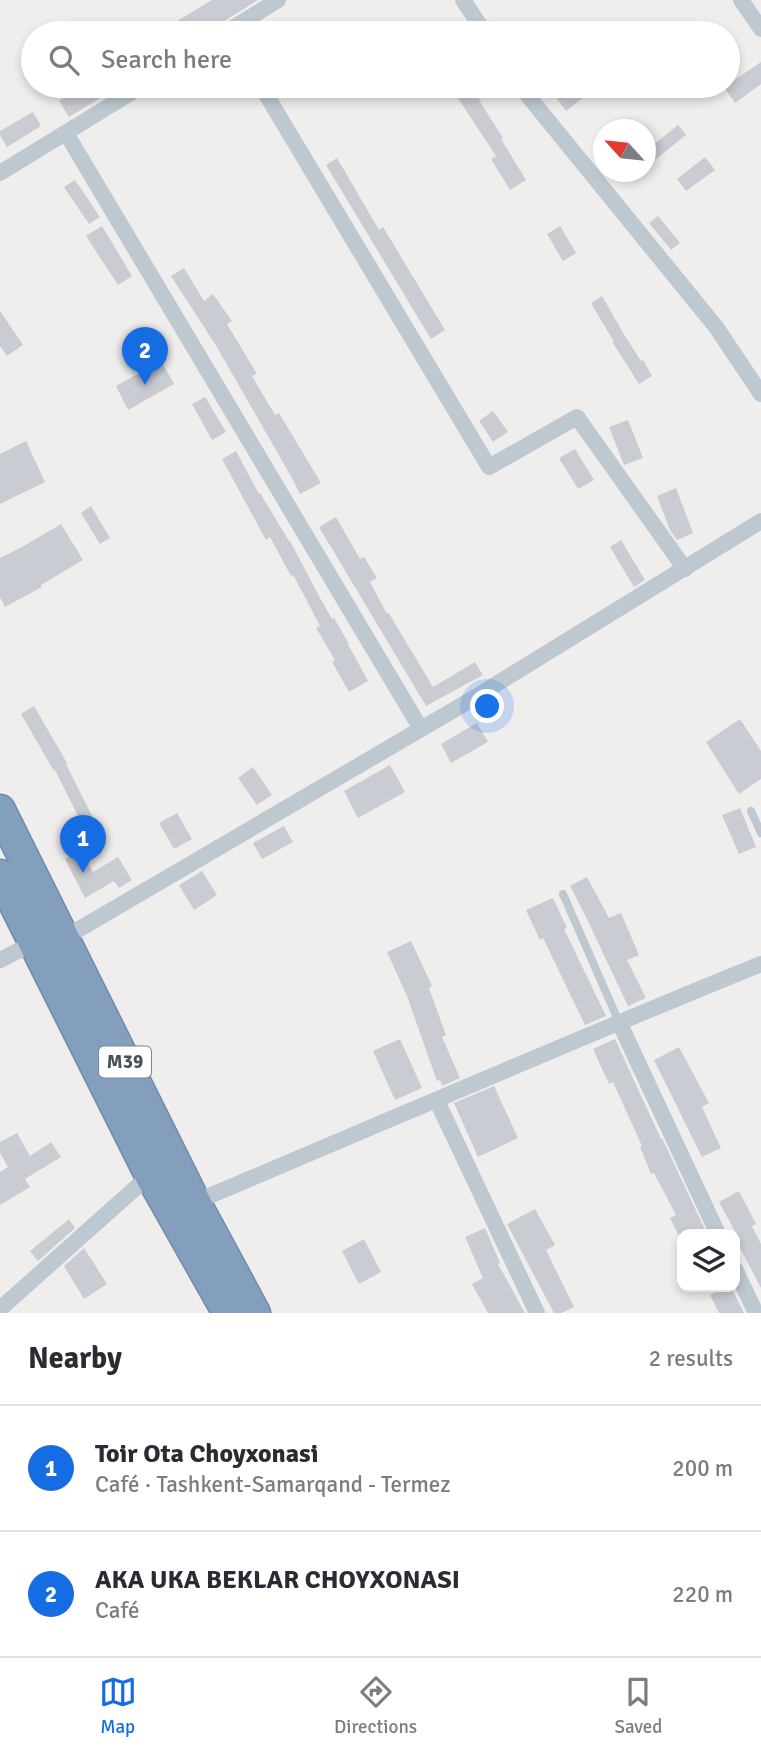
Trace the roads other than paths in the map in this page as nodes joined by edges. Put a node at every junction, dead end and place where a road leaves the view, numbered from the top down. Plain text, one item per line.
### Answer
1 (278, 0) edge
2 (463, 0) edge
3 (741, 0) edge
4 (246, 21) edge
5 (477, 21) edge
6 (761, 29) edge
7 (123, 98) edge
8 (268, 98) edge
9 (530, 98) edge
10 (66, 134) junction
11 (0, 173) edge
12 (761, 394) edge
13 (761, 521) edge
14 (685, 569) junction
15 (421, 729) junction
16 (0, 810) edge
17 (751, 811) dead end
18 (761, 833) edge
19 (0, 875) edge
20 (563, 894) dead end
21 (64, 938) junction
22 (34, 943) junction
23 (0, 960) edge
24 (761, 964) edge
25 (619, 1022) junction
26 (437, 1101) junction
27 (118, 1111) junction
28 (150, 1112) junction
29 (150, 1175) junction
30 (195, 1202) junction
31 (717, 1229) edge
32 (740, 1280) edge
33 (0, 1309) edge
34 (228, 1313) edge
35 (255, 1313) edge
36 (537, 1313) edge
37 (755, 1313) edge

1 - 4 street
2 - 5 street
3 - 6 street
7 - 10 street
8 - 14 street
9 - 12 street
10 - 11 street
10 - 15 street
13 - 14 street
14 - 15 street
15 - 21 street
16 - 21 highway, M39
17 - 18 lane
19 - 22 highway, M39
20 - 25 lane
21 - 28 highway, M39
22 - 23 street
22 - 27 highway, M39
24 - 25 street
25 - 26 street
25 - 31 street
26 - 30 street
26 - 36 street
27 - 28 highway
27 - 29 highway, M39
28 - 30 highway, M39
29 - 33 street
29 - 34 highway, M39
30 - 35 highway, M39
32 - 37 street

